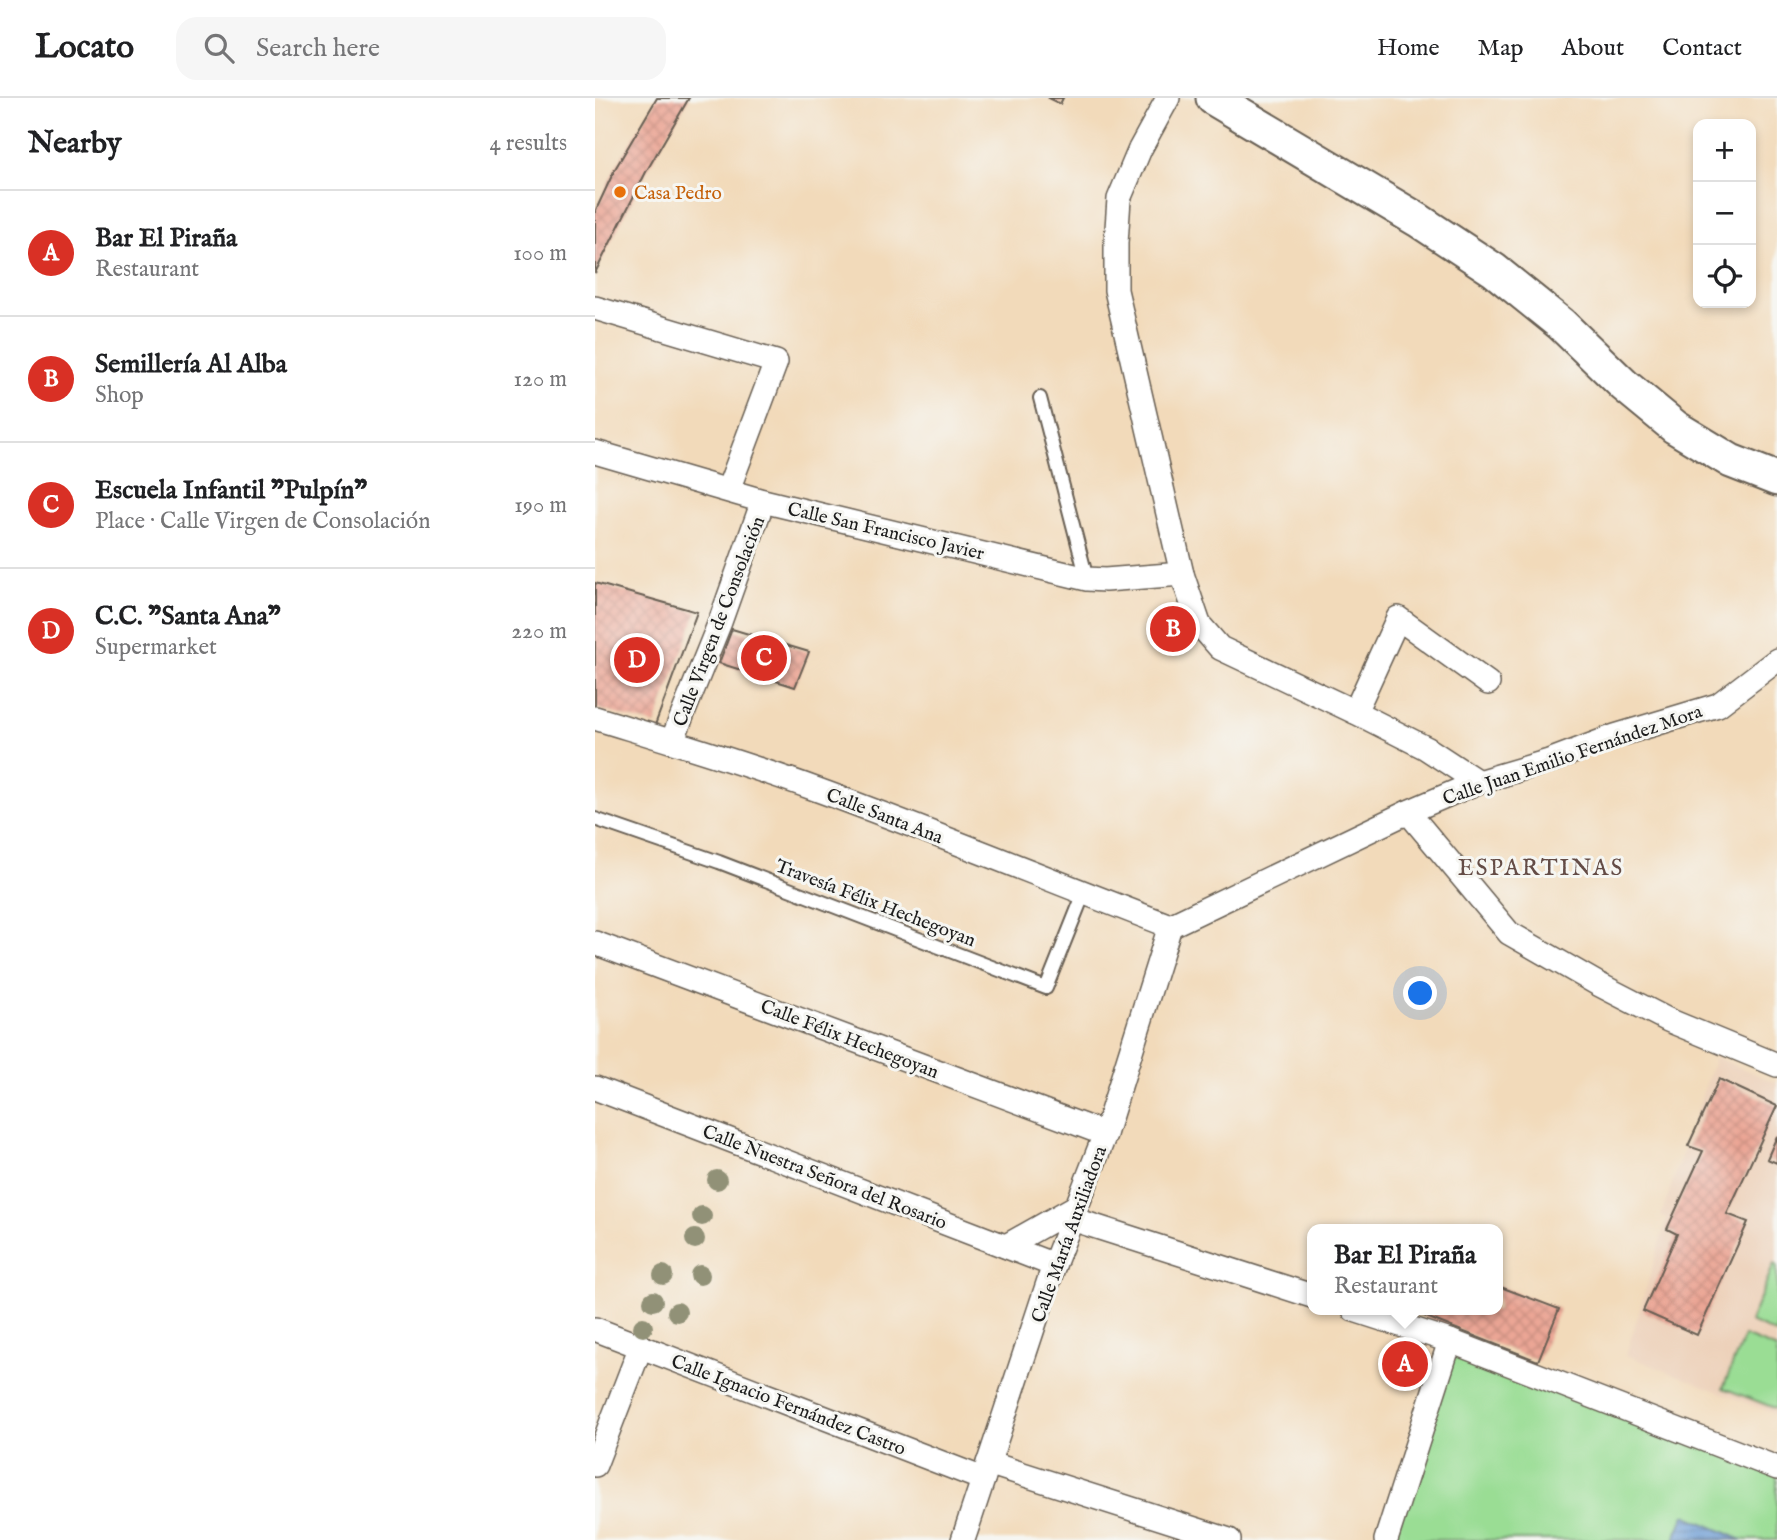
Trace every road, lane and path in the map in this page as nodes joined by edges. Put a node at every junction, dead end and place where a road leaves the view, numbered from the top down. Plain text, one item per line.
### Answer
1 (1168, 98) edge
2 (1213, 98) edge
3 (595, 308) edge
4 (1040, 398) dead end
5 (595, 452) edge
6 (1777, 480) edge
7 (728, 490) junction
8 (763, 501) junction
9 (1182, 574) junction
10 (1087, 579) junction
11 (1777, 660) edge
12 (1488, 683) dead end
13 (1355, 712) junction
14 (595, 718) edge
15 (672, 741) junction
16 (1478, 782) junction
17 (1408, 812) junction
18 (595, 819) edge
19 (1084, 893) junction
20 (1170, 926) junction
21 (595, 943) edge
22 (1777, 1065) edge
23 (595, 1088) edge
24 (1105, 1134) junction
25 (1074, 1212) junction
26 (1006, 1246) junction
27 (1054, 1265) junction
28 (1307, 1294) edge
29 (1369, 1315) edge
30 (595, 1329) edge
31 (1450, 1341) junction
32 (641, 1346) junction
33 (595, 1465) edge
34 (1777, 1468) edge
35 (986, 1471) junction
36 (963, 1540) edge
37 (1229, 1540) edge
38 (1386, 1540) edge

1 - 9 street
2 - 6 main road
3 - 7 street
4 - 10 lane
5 - 7 street, Calle San Francisco Javier
7 - 8 street, Calle San Francisco Javier
8 - 10 street, Calle San Francisco Javier
8 - 15 street, Calle Virgen de Consolación
9 - 10 street, Calle San Francisco Javier
9 - 13 street
11 - 16 street, Calle Juan Emilio Fernández Mora
12 - 13 street
13 - 16 street
14 - 15 street, Calle Santa Ana
15 - 19 street, Calle Santa Ana
16 - 17 street, Calle Juan Emilio Fernández Mora
17 - 20 street, Calle Juan Emilio Fernández Mora
17 - 22 street
18 - 19 lane, Travesía Félix Hechegoyan
19 - 20 street, Calle Santa Ana
20 - 24 street, Calle María Auxiliadora
21 - 24 street, Calle Félix Hechegoyan
23 - 26 street, Calle Nuestra Señora del Rosario
24 - 25 street, Calle María Auxiliadora
25 - 26 street
25 - 27 street, Calle María Auxiliadora
25 - 28 street
26 - 27 street, Calle Nuestra Señora del Rosario
27 - 35 street, Calle María Auxiliadora
29 - 31 street
30 - 32 street, Calle Ignacio Fernández Castro
31 - 34 street
31 - 38 street
32 - 33 street
32 - 35 street, Calle Ignacio Fernández Castro
35 - 36 street, Calle María Auxiliadora
35 - 37 street, Calle Ignacio Fernández Castro

